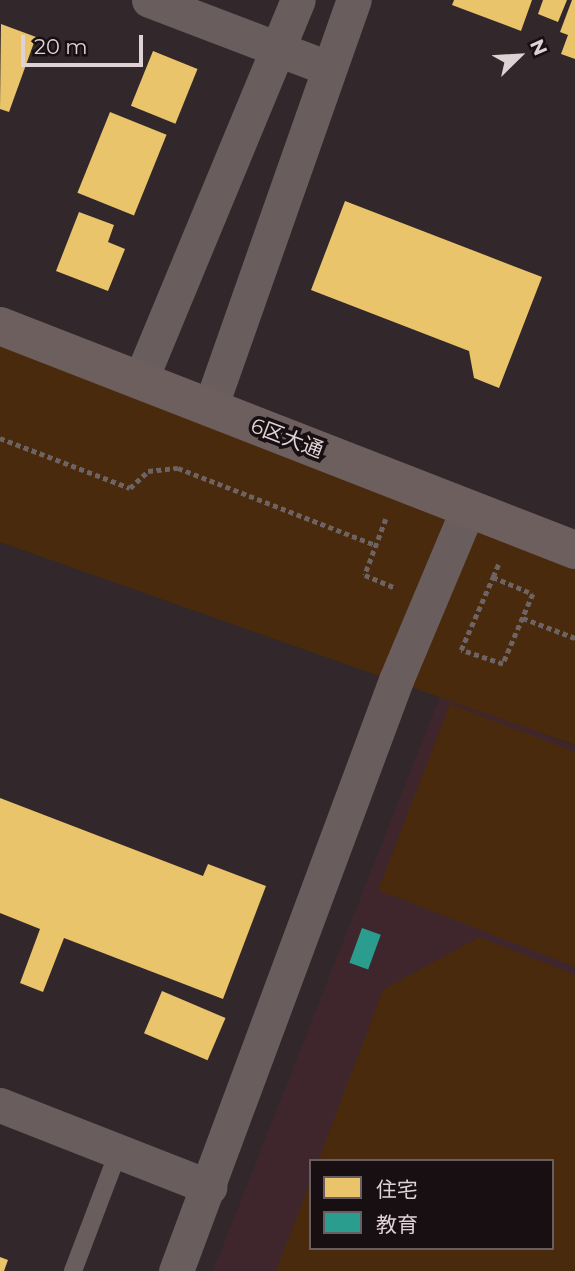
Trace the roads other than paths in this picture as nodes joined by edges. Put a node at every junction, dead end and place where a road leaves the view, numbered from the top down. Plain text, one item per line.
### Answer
1 (149, 0) edge
2 (298, 0) edge
3 (354, 0) edge
4 (278, 50) junction
5 (327, 68) junction
6 (0, 326) edge
7 (140, 381) junction
8 (210, 408) junction
9 (468, 509) junction
10 (575, 550) edge
11 (0, 1105) edge
12 (119, 1150) junction
13 (209, 1187) junction
14 (73, 1271) edge
15 (176, 1271) edge

1 - 4 street
2 - 4 street
3 - 5 street
4 - 5 street
4 - 7 street
5 - 8 street
6 - 7 street, 6区大通
7 - 8 street, 6区大通
8 - 9 street, 6区大通
9 - 10 street, 6区大通
9 - 13 street
11 - 12 street
12 - 13 street
12 - 14 lane
13 - 15 street

